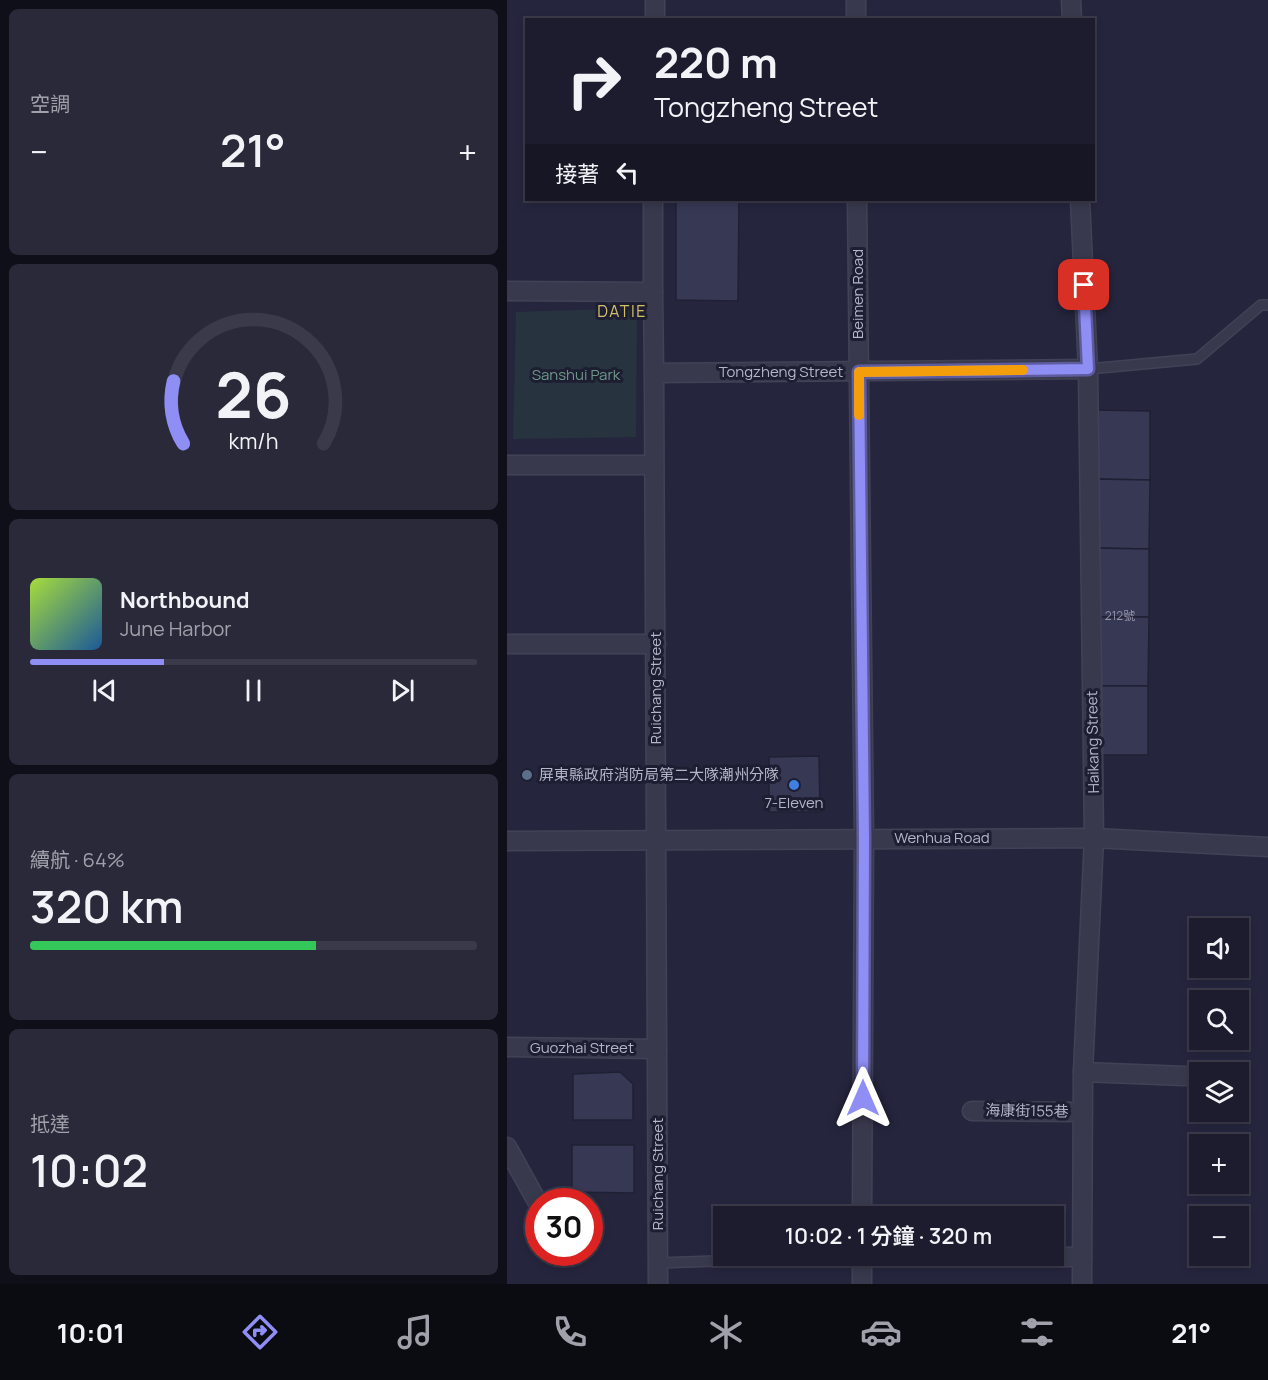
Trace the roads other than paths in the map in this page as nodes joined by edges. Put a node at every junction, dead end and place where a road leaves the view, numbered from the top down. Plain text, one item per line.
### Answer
1 (655, 0) edge
2 (856, 0) edge
3 (1071, 0) edge
4 (655, 18) edge
5 (856, 18) edge
6 (1072, 18) edge
7 (653, 201) edge
8 (857, 201) edge
9 (1080, 201) edge
10 (507, 291) edge
11 (653, 292) junction
12 (1268, 304) edge
13 (1088, 369) junction
14 (859, 372) junction
15 (654, 373) junction
16 (507, 465) edge
17 (654, 465) junction
18 (507, 644) edge
19 (655, 644) junction
20 (1094, 838) junction
21 (864, 839) junction
22 (657, 840) junction
23 (507, 841) edge
24 (1268, 847) edge
25 (507, 1047) edge
26 (657, 1048) junction
27 (1083, 1072) junction
28 (1185, 1076) dead end
29 (972, 1111) dead end
30 (1083, 1112) junction
31 (507, 1147) edge
32 (530, 1188) edge
33 (862, 1206) edge
34 (1064, 1257) edge
35 (1082, 1257) junction
36 (713, 1261) edge
37 (658, 1263) junction
38 (862, 1266) edge
39 (658, 1284) edge
40 (862, 1284) edge
41 (1082, 1284) edge

1 - 4 street
2 - 5 street
3 - 6 street
7 - 11 street, Ruichang Street
8 - 14 street, Beimen Road
9 - 13 street, Haikang Street
10 - 11 street
11 - 15 street, Ruichang Street
12 - 13 lane
13 - 14 street, Tongzheng Street
13 - 20 street, Haikang Street
14 - 15 street, Tongzheng Street
14 - 21 street, Beimen Road
15 - 17 street, Ruichang Street
16 - 17 street
17 - 19 street, Ruichang Street
18 - 19 street
19 - 22 street, Ruichang Street
20 - 21 street, Wenhua Road
20 - 24 street, Wenhua Road
20 - 27 street, Haikang Street
21 - 22 street, Wenhua Road
21 - 33 street, Beimen Road
22 - 23 street, Wenhua Road
22 - 26 street, Ruichang Street
25 - 26 street, Guozhai Street
26 - 37 street, Ruichang Street
27 - 28 street
27 - 30 street, Haikang Street
29 - 30 street, 海康街155巷
30 - 35 street, Haikang Street
31 - 32 street
34 - 35 street
35 - 41 street, Haikang Street
36 - 37 lane
37 - 39 street, Ruichang Street
38 - 40 street

